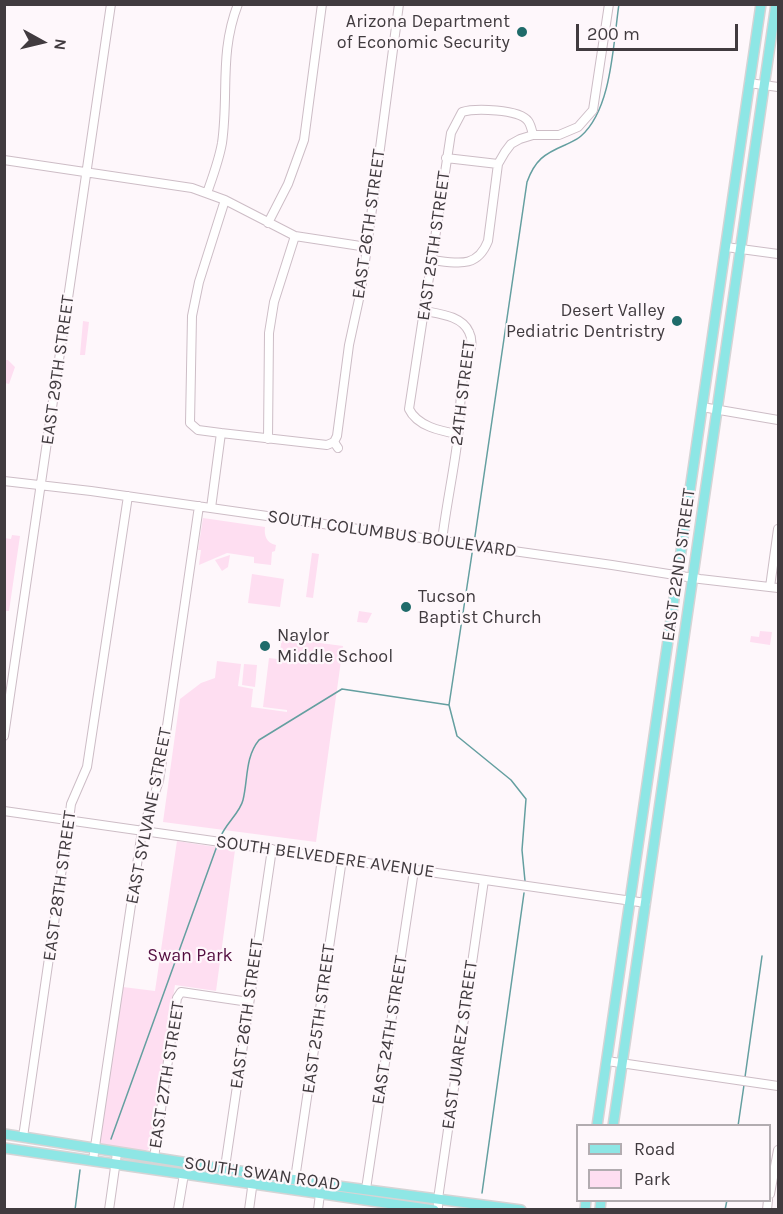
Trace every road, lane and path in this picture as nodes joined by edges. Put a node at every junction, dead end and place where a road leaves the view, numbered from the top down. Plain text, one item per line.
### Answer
1 (111, 4) edge
2 (238, 4) edge
3 (322, 4) edge
4 (399, 4) edge
5 (609, 4) edge
6 (761, 4) edge
7 (776, 4) edge
8 (749, 83) junction
9 (763, 85) junction
10 (778, 87) edge
11 (533, 135) junction
12 (446, 158) junction
13 (4, 160) edge
14 (498, 164) junction
15 (87, 174) junction
16 (207, 192) junction
17 (225, 200) junction
18 (268, 223) junction
19 (295, 236) junction
20 (367, 247) junction
21 (726, 247) junction
22 (740, 249) junction
23 (778, 254) edge
24 (432, 260) junction
25 (425, 311) junction
26 (702, 407) junction
27 (716, 410) junction
28 (778, 420) edge
29 (221, 433) junction
30 (458, 434) junction
31 (268, 439) junction
32 (4, 481) edge
33 (40, 486) junction
34 (128, 496) junction
35 (199, 506) junction
36 (211, 508) junction
37 (778, 529) edge
38 (444, 541) junction
39 (678, 576) junction
40 (692, 578) junction
41 (774, 588) edge
42 (7, 696) edge
43 (4, 736) edge
44 (4, 811) edge
45 (69, 820) junction
46 (142, 831) junction
47 (272, 849) junction
48 (342, 860) junction
49 (414, 870) junction
50 (484, 880) junction
51 (630, 901) junction
52 (646, 903) junction
53 (249, 1002) junction
54 (607, 1061) junction
55 (622, 1063) junction
56 (778, 1086) edge
57 (597, 1124) edge
58 (613, 1124) edge
59 (4, 1134) edge
60 (23, 1137) junction
61 (4, 1148) edge
62 (95, 1150) junction
63 (778, 1150) edge
64 (117, 1153) junction
65 (154, 1158) junction
66 (93, 1160) junction
67 (115, 1164) junction
68 (225, 1168) junction
69 (254, 1173) junction
70 (184, 1174) junction
71 (223, 1179) junction
72 (295, 1179) junction
73 (252, 1184) junction
74 (771, 1188) edge
75 (366, 1189) junction
76 (320, 1194) junction
77 (438, 1199) junction
78 (387, 1206) edge
79 (109, 1209) edge
80 (178, 1209) edge
81 (249, 1209) edge
82 (318, 1209) edge
83 (436, 1209) edge
84 (521, 1209) edge

1 - 15 street, EAST 29TH STREET
2 - 16 street
3 - 18 street
4 - 20 street, EAST 26TH STREET
5 - 11 street
6 - 8 main road, EAST 22ND STREET
7 - 9 main road, EAST 22ND STREET
8 - 9 street
8 - 21 main road, EAST 22ND STREET
9 - 10 street
9 - 22 main road, EAST 22ND STREET
11 - 12 street, EAST 25TH STREET
11 - 14 street
12 - 14 street
12 - 24 street, EAST 25TH STREET
13 - 15 street
14 - 24 street
15 - 16 street
15 - 33 street, EAST 29TH STREET
16 - 17 street
17 - 18 street
17 - 29 street
18 - 19 street
19 - 20 street
19 - 31 street
20 - 31 street, EAST 26TH STREET
21 - 22 street
21 - 26 main road, EAST 22ND STREET
22 - 23 street
22 - 27 main road, EAST 22ND STREET
24 - 25 street, EAST 25TH STREET
25 - 30 street, 24TH STREET
25 - 30 street, EAST 25TH STREET
26 - 27 street
26 - 39 main road, EAST 22ND STREET
27 - 28 street
27 - 40 main road, EAST 22ND STREET
29 - 31 street
29 - 36 street
30 - 38 street, 24TH STREET
32 - 33 street, SOUTH COLUMBUS BOULEVARD
33 - 34 street, SOUTH COLUMBUS BOULEVARD
33 - 42 street, EAST 29TH STREET
34 - 35 street, SOUTH COLUMBUS BOULEVARD
34 - 45 street, EAST 28TH STREET
35 - 36 street, SOUTH COLUMBUS BOULEVARD
35 - 46 street, EAST SYLVANE STREET
36 - 38 street, SOUTH COLUMBUS BOULEVARD
37 - 41 street
38 - 39 street, SOUTH COLUMBUS BOULEVARD
39 - 40 street, SOUTH COLUMBUS BOULEVARD
39 - 51 main road, EAST 22ND STREET
40 - 41 street, SOUTH COLUMBUS BOULEVARD
40 - 52 main road, EAST 22ND STREET
42 - 43 street, EAST 29TH STREET
44 - 45 street, SOUTH BELVEDERE AVENUE
45 - 46 street, SOUTH BELVEDERE AVENUE
45 - 60 street, EAST 28TH STREET
46 - 47 street, SOUTH BELVEDERE AVENUE
46 - 62 street, EAST SYLVANE STREET
47 - 48 street, SOUTH BELVEDERE AVENUE
47 - 53 street, EAST 26TH STREET
48 - 49 street, SOUTH BELVEDERE AVENUE
48 - 72 street, EAST 25TH STREET
49 - 50 street, SOUTH BELVEDERE AVENUE
49 - 75 street, EAST 24TH STREET
50 - 51 street, SOUTH BELVEDERE AVENUE
50 - 77 street, EAST JUAREZ STREET
51 - 52 street, SOUTH BELVEDERE AVENUE
51 - 54 main road, EAST 22ND STREET
52 - 55 main road, EAST 22ND STREET
53 - 65 street, EAST 27TH STREET
53 - 68 street, EAST 26TH STREET
54 - 55 street
54 - 57 main road, EAST 22ND STREET
55 - 56 street
55 - 58 main road, EAST 22ND STREET
59 - 60 main road, SOUTH SWAN ROAD
60 - 62 main road, SOUTH SWAN ROAD
61 - 66 main road, SOUTH SWAN ROAD
62 - 64 main road, SOUTH SWAN ROAD
62 - 66 street, EAST SYLVANE STREET
63 - 74 street
64 - 65 main road, SOUTH SWAN ROAD
64 - 67 street
65 - 68 main road, SOUTH SWAN ROAD
66 - 67 main road, SOUTH SWAN ROAD
67 - 70 main road, SOUTH SWAN ROAD
67 - 79 street
68 - 69 main road, SOUTH SWAN ROAD
68 - 71 street, EAST 26TH STREET
69 - 72 main road, SOUTH SWAN ROAD
69 - 73 street
70 - 71 main road, SOUTH SWAN ROAD
70 - 80 street
71 - 73 main road, SOUTH SWAN ROAD
72 - 75 main road, SOUTH SWAN ROAD
73 - 76 main road, SOUTH SWAN ROAD
73 - 81 street
75 - 77 main road, SOUTH SWAN ROAD
76 - 78 main road, SOUTH SWAN ROAD
76 - 82 street
77 - 83 street, EAST JUAREZ STREET
77 - 84 main road, SOUTH SWAN ROAD
78 - 83 main road, SOUTH SWAN ROAD

